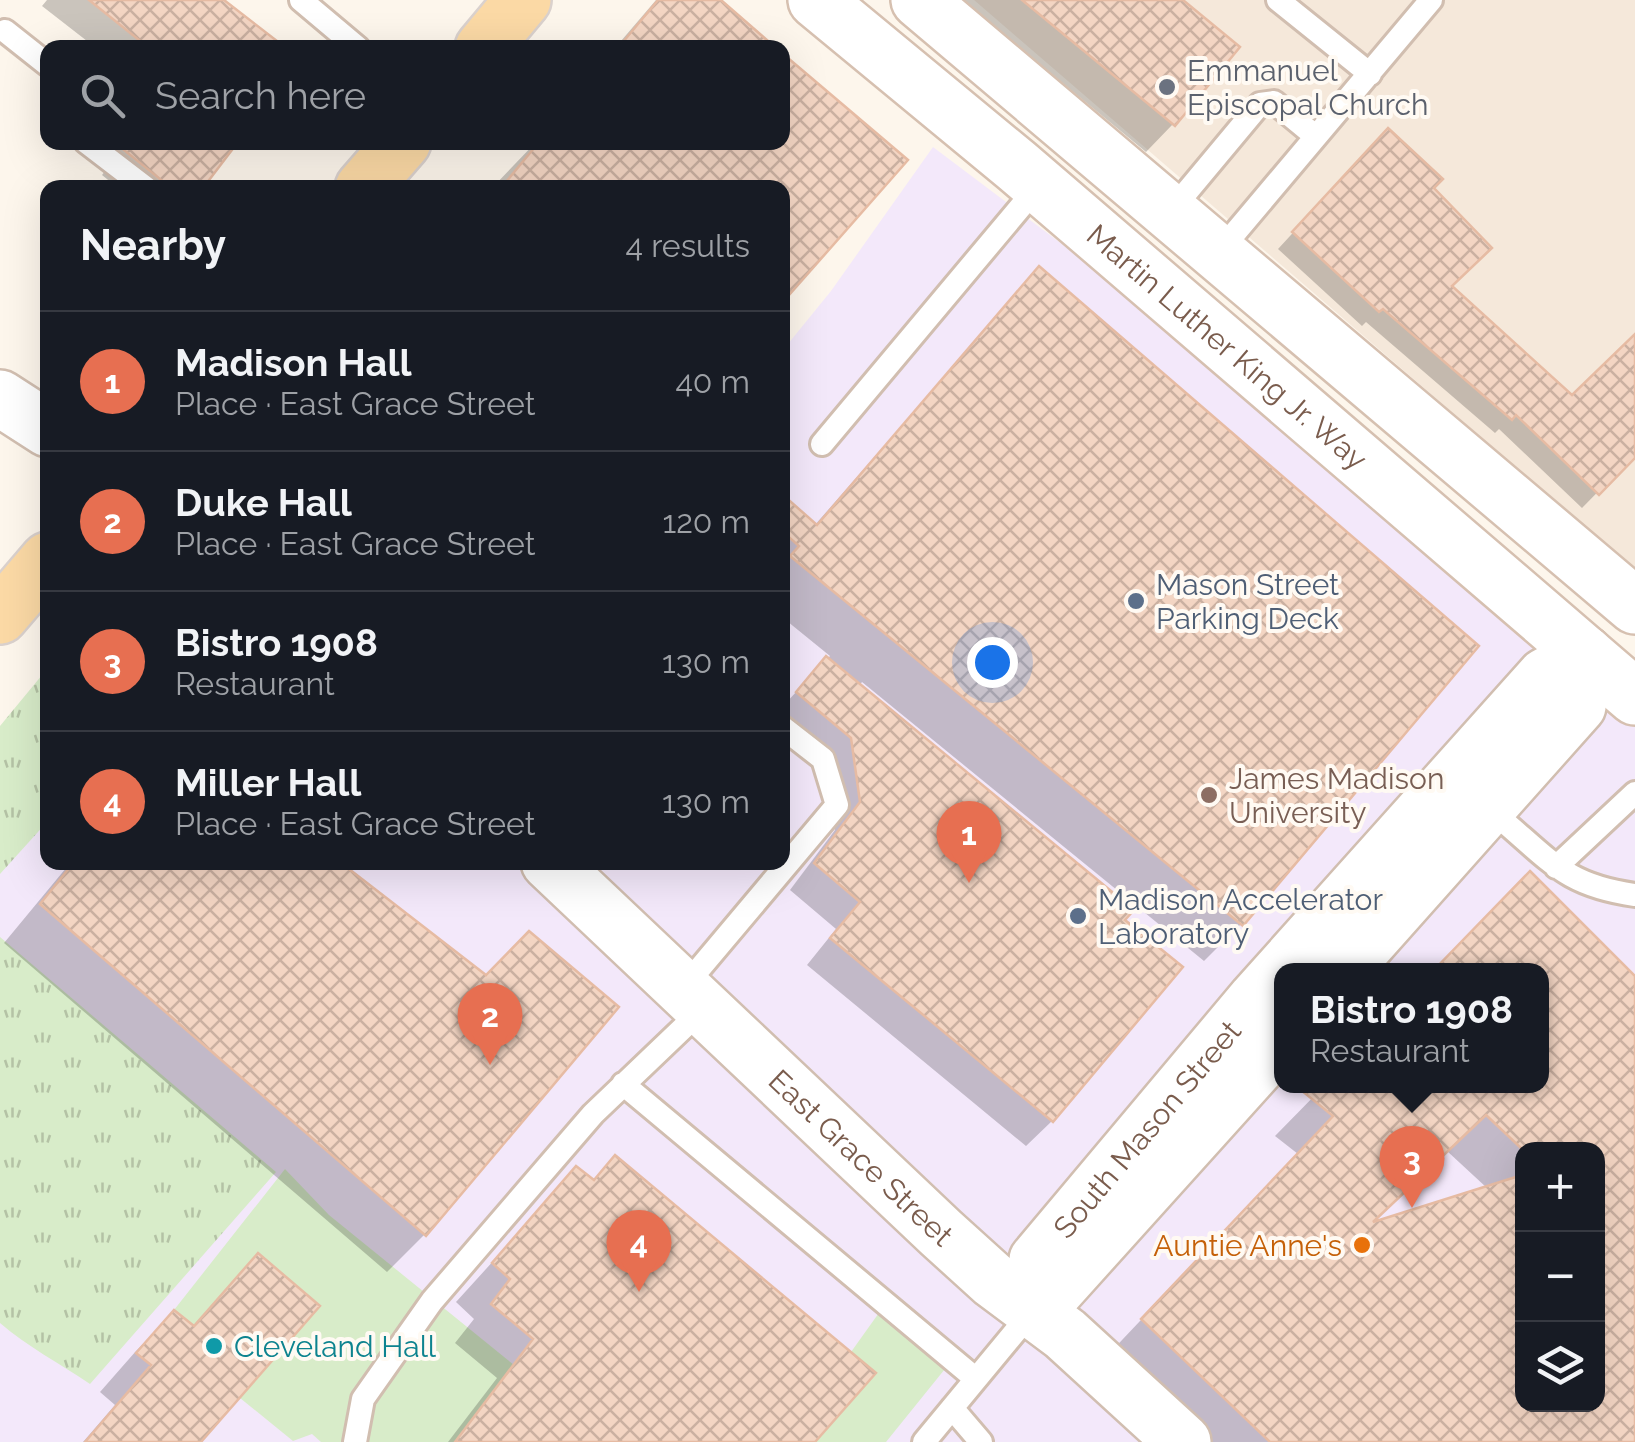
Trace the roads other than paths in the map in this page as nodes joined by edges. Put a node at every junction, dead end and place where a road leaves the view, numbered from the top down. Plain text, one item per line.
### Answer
1 (301, 0) edge
2 (523, 0) edge
3 (816, 0) edge
4 (919, 0) edge
5 (1278, 0) edge
6 (1424, 8) edge
7 (5, 31) dead end
8 (348, 40) edge
9 (489, 40) edge
10 (40, 59) edge
11 (1370, 74) junction
12 (1314, 135) junction
13 (96, 150) edge
14 (396, 150) edge
15 (136, 180) edge
16 (370, 180) edge
17 (1040, 185) junction
18 (1170, 212) junction
19 (1218, 252) junction
20 (0, 398) edge
21 (40, 424) edge
22 (822, 444) dead end
23 (40, 569) edge
24 (1635, 605) edge
25 (0, 616) edge
26 (1585, 654) junction
27 (1635, 697) edge
28 (790, 732) edge
29 (1635, 792) edge
30 (1508, 826) dead end
31 (1556, 867) junction
32 (790, 869) edge
33 (558, 870) edge
34 (789, 870) edge
35 (1635, 895) edge
36 (1289, 963) edge
37 (1349, 963) edge
38 (1274, 980) edge
39 (695, 997) junction
40 (1274, 1048) edge
41 (624, 1084) junction
42 (1034, 1309) junction
43 (976, 1379) junction
44 (952, 1408) junction
45 (355, 1442) edge
46 (924, 1442) edge
47 (982, 1442) edge
48 (1183, 1442) edge

1 - 8 lane
2 - 9 main road
3 - 17 street, Martin Luther King Jr. Way
4 - 18 street
5 - 11 lane
6 - 11 lane
7 - 10 lane
11 - 12 lane
12 - 18 lane
12 - 19 lane
13 - 15 lane
14 - 16 main road
17 - 22 lane
17 - 26 street, Martin Luther King Jr. Way
18 - 19 street
19 - 24 street
20 - 21 street
23 - 25 main road
24 - 26 street, South Mason Street
26 - 27 street, Martin Luther King Jr. Way
26 - 36 street, South Mason Street
26 - 37 street
28 - 32 lane
29 - 31 lane
30 - 31 lane
31 - 35 lane
33 - 39 street, East Grace Street
34 - 39 lane
38 - 42 street, South Mason Street
39 - 41 lane
39 - 42 street, East Grace Street
40 - 42 street, South Mason Street
41 - 43 lane
41 - 45 lane
42 - 43 lane
42 - 48 street, East Grace Street
43 - 44 lane
44 - 46 lane
44 - 47 lane

